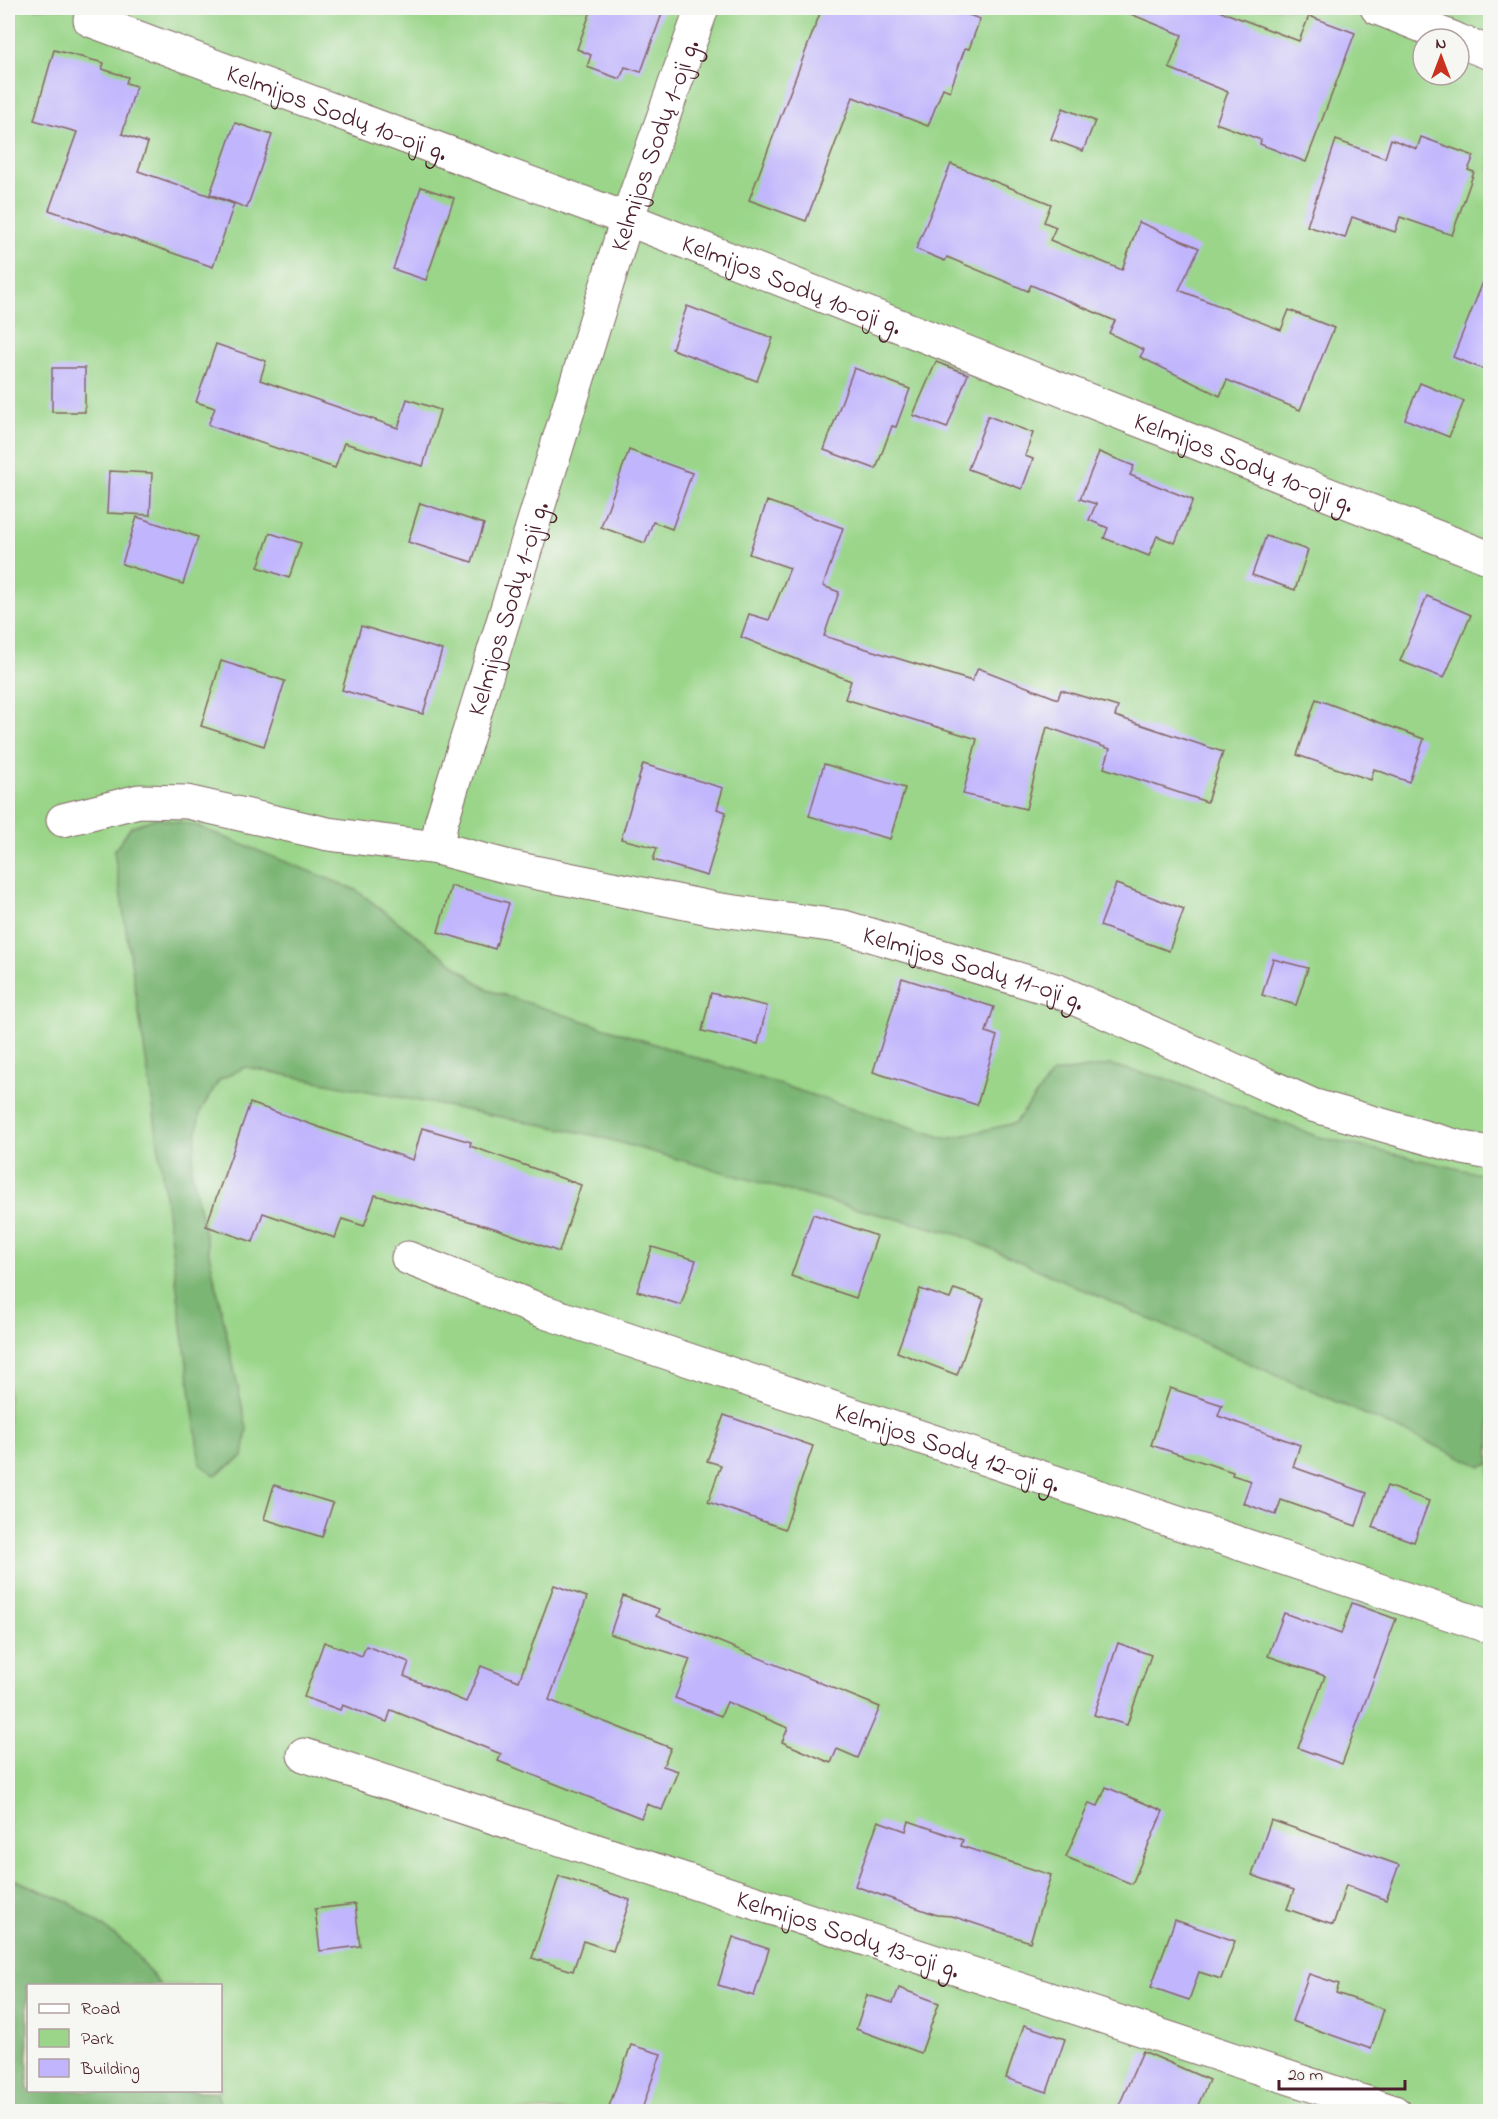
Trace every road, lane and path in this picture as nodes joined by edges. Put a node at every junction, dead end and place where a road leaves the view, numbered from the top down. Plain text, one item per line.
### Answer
1 (702, 8) edge
2 (1377, 8) edge
3 (90, 20) dead end
4 (1424, 27) edge
5 (1471, 45) edge
6 (1491, 53) edge
7 (627, 219) junction
8 (1491, 558) edge
9 (63, 820) dead end
10 (437, 848) junction
11 (1491, 1153) edge
12 (408, 1258) dead end
13 (1491, 1627) edge
14 (304, 1755) dead end
15 (1394, 2112) edge

1 - 7 street, Kelmijos Sodų 1-oji g.
2 - 4 street
3 - 7 street, Kelmijos Sodų 10-oji g.
5 - 6 street
7 - 8 street, Kelmijos Sodų 10-oji g.
7 - 10 street, Kelmijos Sodų 1-oji g.
9 - 10 street
10 - 11 street, Kelmijos Sodų 11-oji g.
12 - 13 street, Kelmijos Sodų 12-oji g.
14 - 15 street, Kelmijos Sodų 13-oji g.

